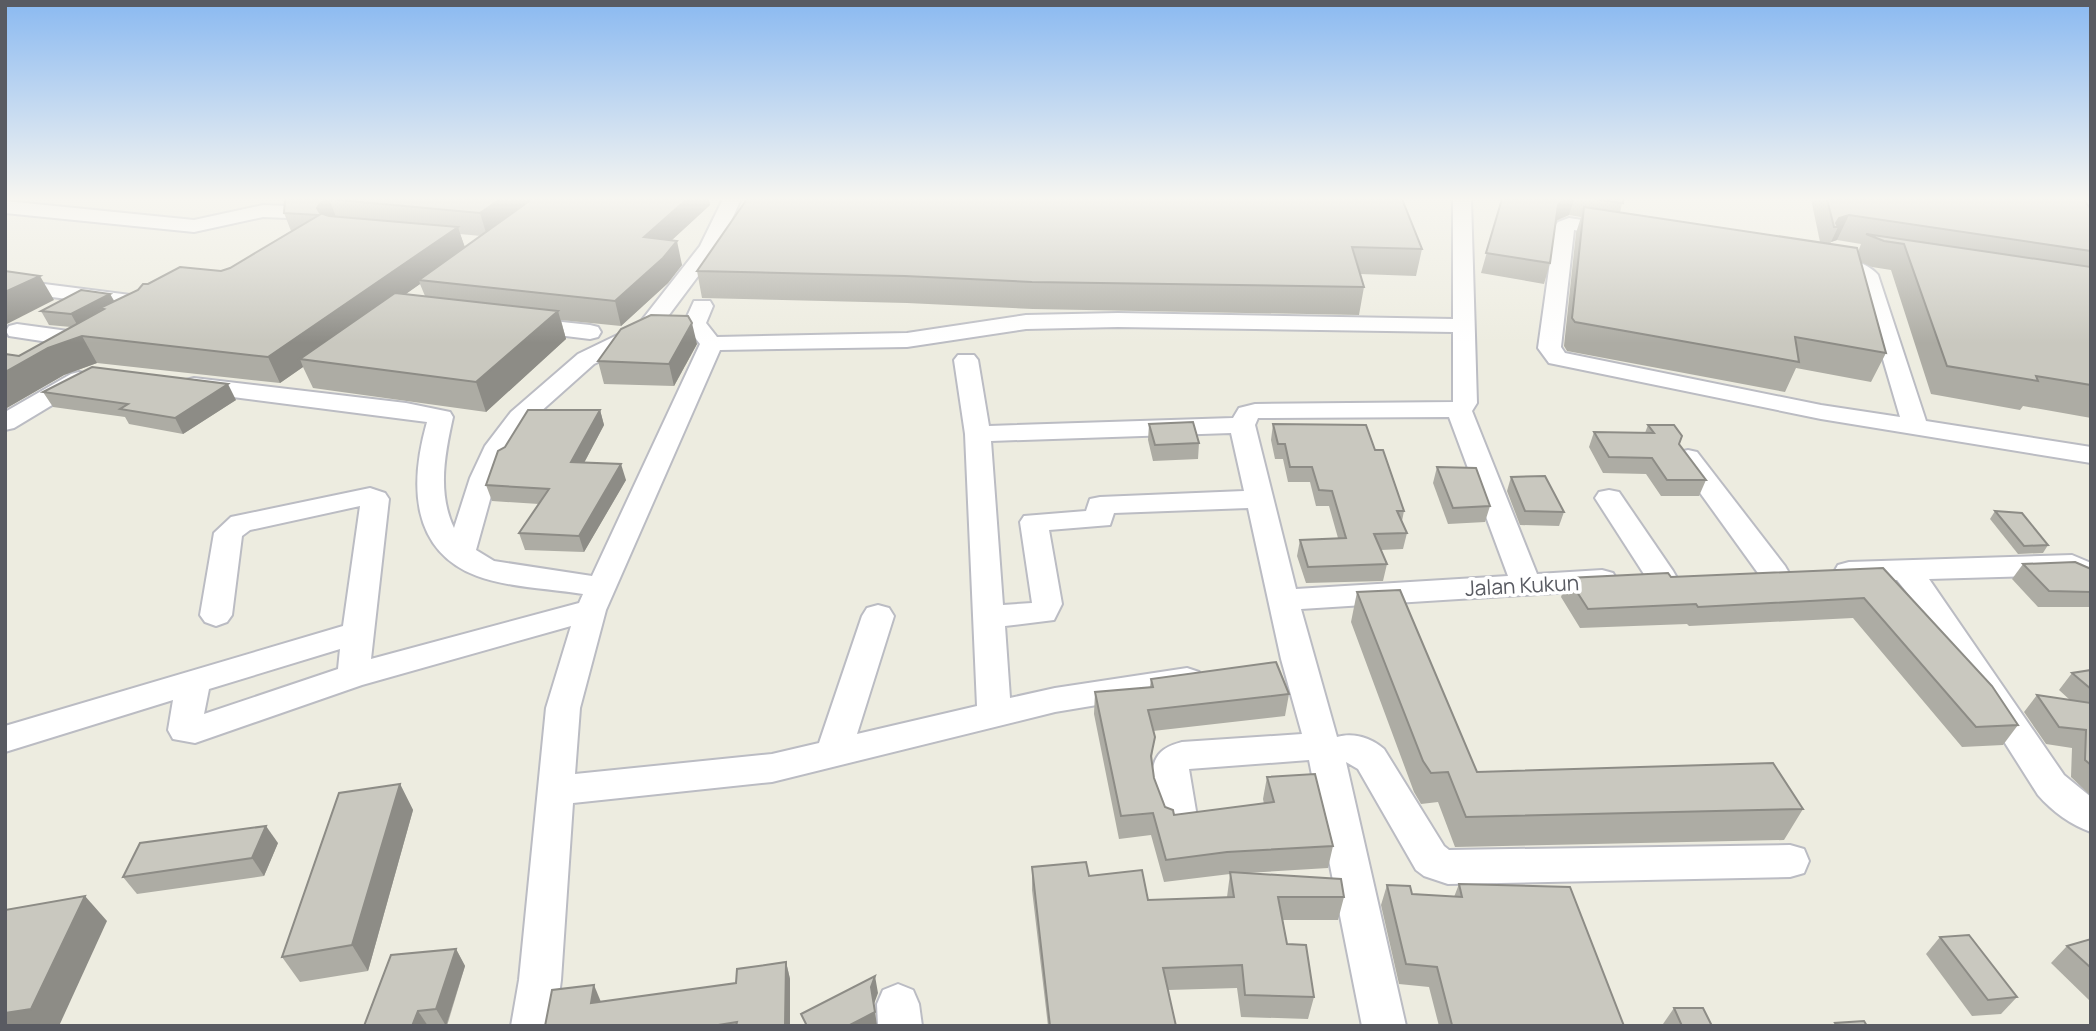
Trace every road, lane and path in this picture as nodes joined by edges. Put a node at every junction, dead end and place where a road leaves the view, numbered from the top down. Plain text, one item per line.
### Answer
1 (710, 247) edge
2 (1462, 247) edge
3 (1562, 247) edge
4 (1874, 255) edge
5 (16, 286) edge
6 (88, 294) junction
7 (5, 297) edge
8 (702, 306) dead end
9 (509, 323) edge
10 (1462, 326) junction
11 (590, 332) dead end
12 (11, 334) edge
13 (711, 344) junction
14 (966, 360) dead end
15 (98, 372) edge
16 (175, 382) edge
17 (1459, 410) junction
18 (5, 423) edge
19 (1242, 425) junction
20 (1915, 426) junction
21 (978, 435) junction
22 (2091, 455) edge
23 (1688, 457) edge
24 (1609, 498) dead end
25 (1259, 499) junction
26 (460, 554) junction
27 (1907, 572) junction
28 (2091, 577) edge
29 (1526, 584) junction
30 (596, 598) junction
31 (1284, 600) junction
32 (216, 615) dead end
33 (878, 616) dead end
34 (989, 617) junction
35 (358, 633) junction
36 (1297, 659) junction
37 (1263, 666) edge
38 (353, 676) junction
39 (1215, 676) edge
40 (194, 681) junction
41 (995, 716) junction
42 (5, 739) edge
43 (1324, 751) junction
44 (834, 752) junction
45 (557, 790) junction
46 (1178, 817) edge
47 (2091, 817) edge
48 (1790, 860) dead end
49 (533, 1026) edge
50 (1384, 1026) edge

1 - 26 street
2 - 10 street
3 - 20 street
4 - 20 street
5 - 6 street
5 - 7 street
6 - 12 street
6 - 12 street
8 - 13 street
9 - 11 street
10 - 13 street
10 - 17 street
13 - 30 street
14 - 21 street
15 - 18 street
16 - 26 street
17 - 19 street
17 - 29 street
19 - 21 street
19 - 25 street
20 - 22 street
21 - 34 street
23 - 27 street
24 - 29 street, Jalan Kukun
25 - 31 street
25 - 34 street
26 - 30 street
27 - 28 street
27 - 47 street
29 - 31 street, Jalan Kukun
30 - 38 street
30 - 45 street
31 - 36 street
32 - 35 street
33 - 44 street
34 - 41 street
35 - 38 street
35 - 40 street
36 - 37 street
36 - 43 street
38 - 40 street
39 - 41 street
40 - 42 street
41 - 44 street
43 - 46 street
43 - 48 street
43 - 50 street
44 - 45 street
45 - 49 street

